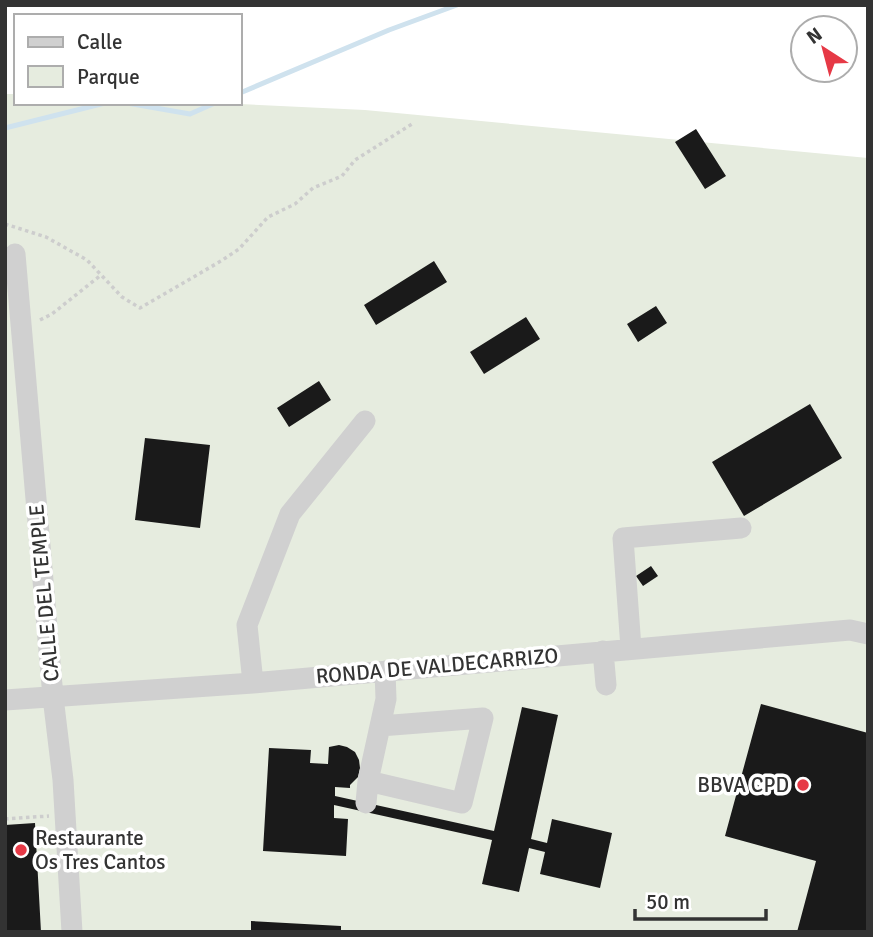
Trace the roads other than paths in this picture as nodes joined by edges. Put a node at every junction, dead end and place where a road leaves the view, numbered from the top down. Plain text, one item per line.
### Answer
1 (15, 254) dead end
2 (365, 421) dead end
3 (741, 528) dead end
4 (868, 634) edge
5 (631, 648) junction
6 (603, 651) junction
7 (385, 671) junction
8 (253, 682) junction
9 (606, 685) dead end
10 (53, 697) junction
11 (5, 700) edge
12 (380, 726) junction
13 (368, 781) junction
14 (366, 803) dead end
15 (72, 932) edge

1 - 10 street, CALLE DEL TEMPLE
2 - 8 street
3 - 5 street
4 - 5 street, RONDA DE VALDECARRIZO
5 - 6 street, RONDA DE VALDECARRIZO
6 - 7 street, RONDA DE VALDECARRIZO
6 - 9 street
7 - 8 street, RONDA DE VALDECARRIZO
7 - 12 street
8 - 10 street, RONDA DE VALDECARRIZO
10 - 11 street, RONDA DE VALDECARRIZO
10 - 15 street, CALLE DEL TEMPLE
12 - 13 street
12 - 13 street
13 - 14 street

